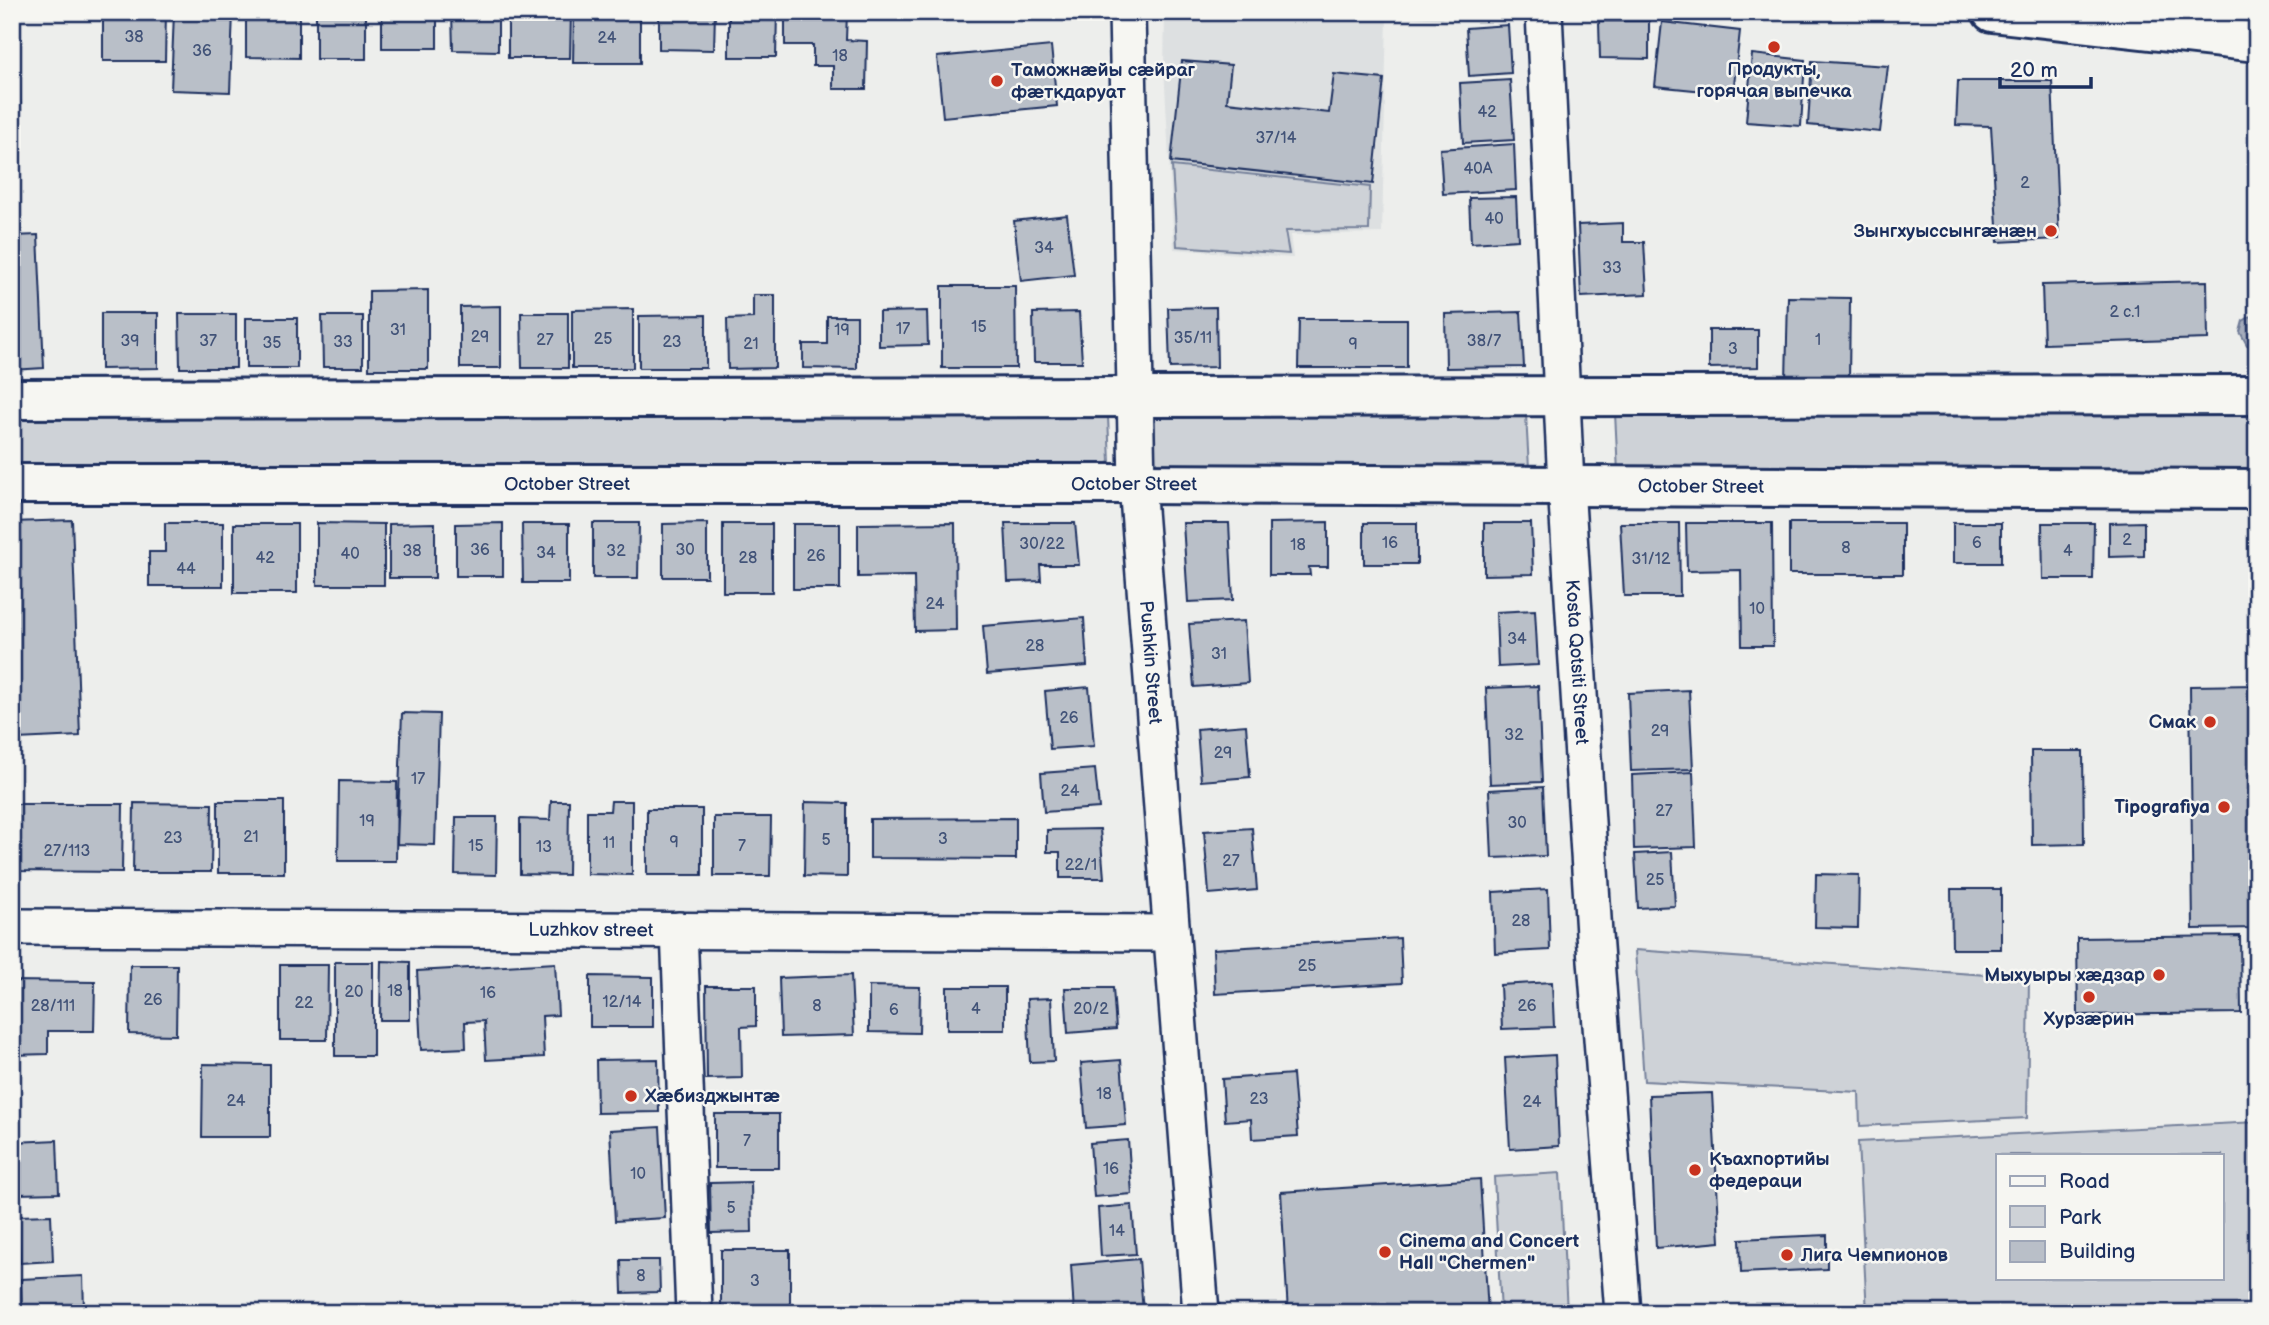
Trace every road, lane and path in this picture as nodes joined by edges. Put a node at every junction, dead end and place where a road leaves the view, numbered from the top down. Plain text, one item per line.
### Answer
1 (1126, 12) edge
2 (1544, 12) edge
3 (1992, 12) edge
4 (2257, 42) edge
5 (2257, 395) edge
6 (1134, 397) junction
7 (1563, 397) junction
8 (12, 399) edge
9 (12, 484) edge
10 (1136, 484) junction
11 (1566, 485) junction
12 (2257, 489) edge
13 (12, 928) edge
14 (679, 930) junction
15 (1171, 933) junction
16 (694, 1313) edge
17 (1201, 1313) edge
18 (1623, 1313) edge

1 - 6 street, Pushkin Street
2 - 7 street, Kosta Qotsiti Street
3 - 4 street
5 - 7 street
6 - 7 street
6 - 8 street
6 - 10 street, Pushkin Street
7 - 11 street, Kosta Qotsiti Street
9 - 10 street, October Street
10 - 11 street, October Street
10 - 15 street, Pushkin Street
11 - 12 street, October Street
11 - 18 street, Kosta Qotsiti Street
13 - 14 street, Luzhkov street
14 - 15 street, Luzhkov street
14 - 16 street
15 - 17 street, Pushkin Street

